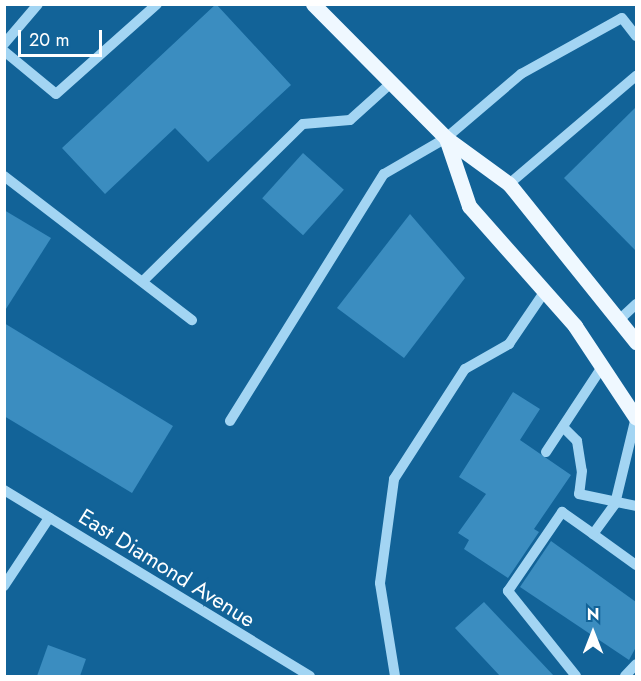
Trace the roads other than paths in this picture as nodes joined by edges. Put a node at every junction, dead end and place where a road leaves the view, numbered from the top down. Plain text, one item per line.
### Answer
1 (38, 4) edge
2 (157, 4) edge
3 (313, 4) edge
4 (636, 36) edge
5 (4, 44) edge
6 (4, 51) edge
7 (636, 76) edge
8 (390, 84) junction
9 (446, 138) junction
10 (4, 176) edge
11 (509, 183) junction
12 (143, 281) junction
13 (545, 291) junction
14 (636, 304) edge
15 (192, 320) dead end
16 (618, 321) junction
17 (636, 342) edge
18 (602, 367) junction
19 (636, 418) edge
20 (230, 421) dead end
21 (563, 427) junction
22 (546, 452) dead end
23 (4, 490) edge
24 (615, 504) junction
25 (636, 506) edge
26 (49, 518) junction
27 (593, 534) junction
28 (636, 565) edge
29 (4, 586) edge
30 (636, 664) edge
31 (307, 676) edge
32 (395, 676) edge
33 (576, 676) edge
34 (624, 676) edge

1 - 5 street
2 - 6 street
3 - 8 main road
4 - 9 street
7 - 11 street
8 - 9 main road
8 - 12 street
9 - 11 main road
9 - 13 main road
9 - 20 street
10 - 12 street
11 - 16 main road
12 - 15 street
13 - 18 main road
13 - 32 street
14 - 16 street
16 - 17 main road
18 - 19 main road
18 - 21 street
19 - 24 street
21 - 22 street
21 - 24 street
23 - 26 street, East Diamond Avenue
24 - 25 street
24 - 27 street
26 - 29 street
26 - 31 street, East Diamond Avenue
27 - 28 street
27 - 33 street
30 - 34 street

